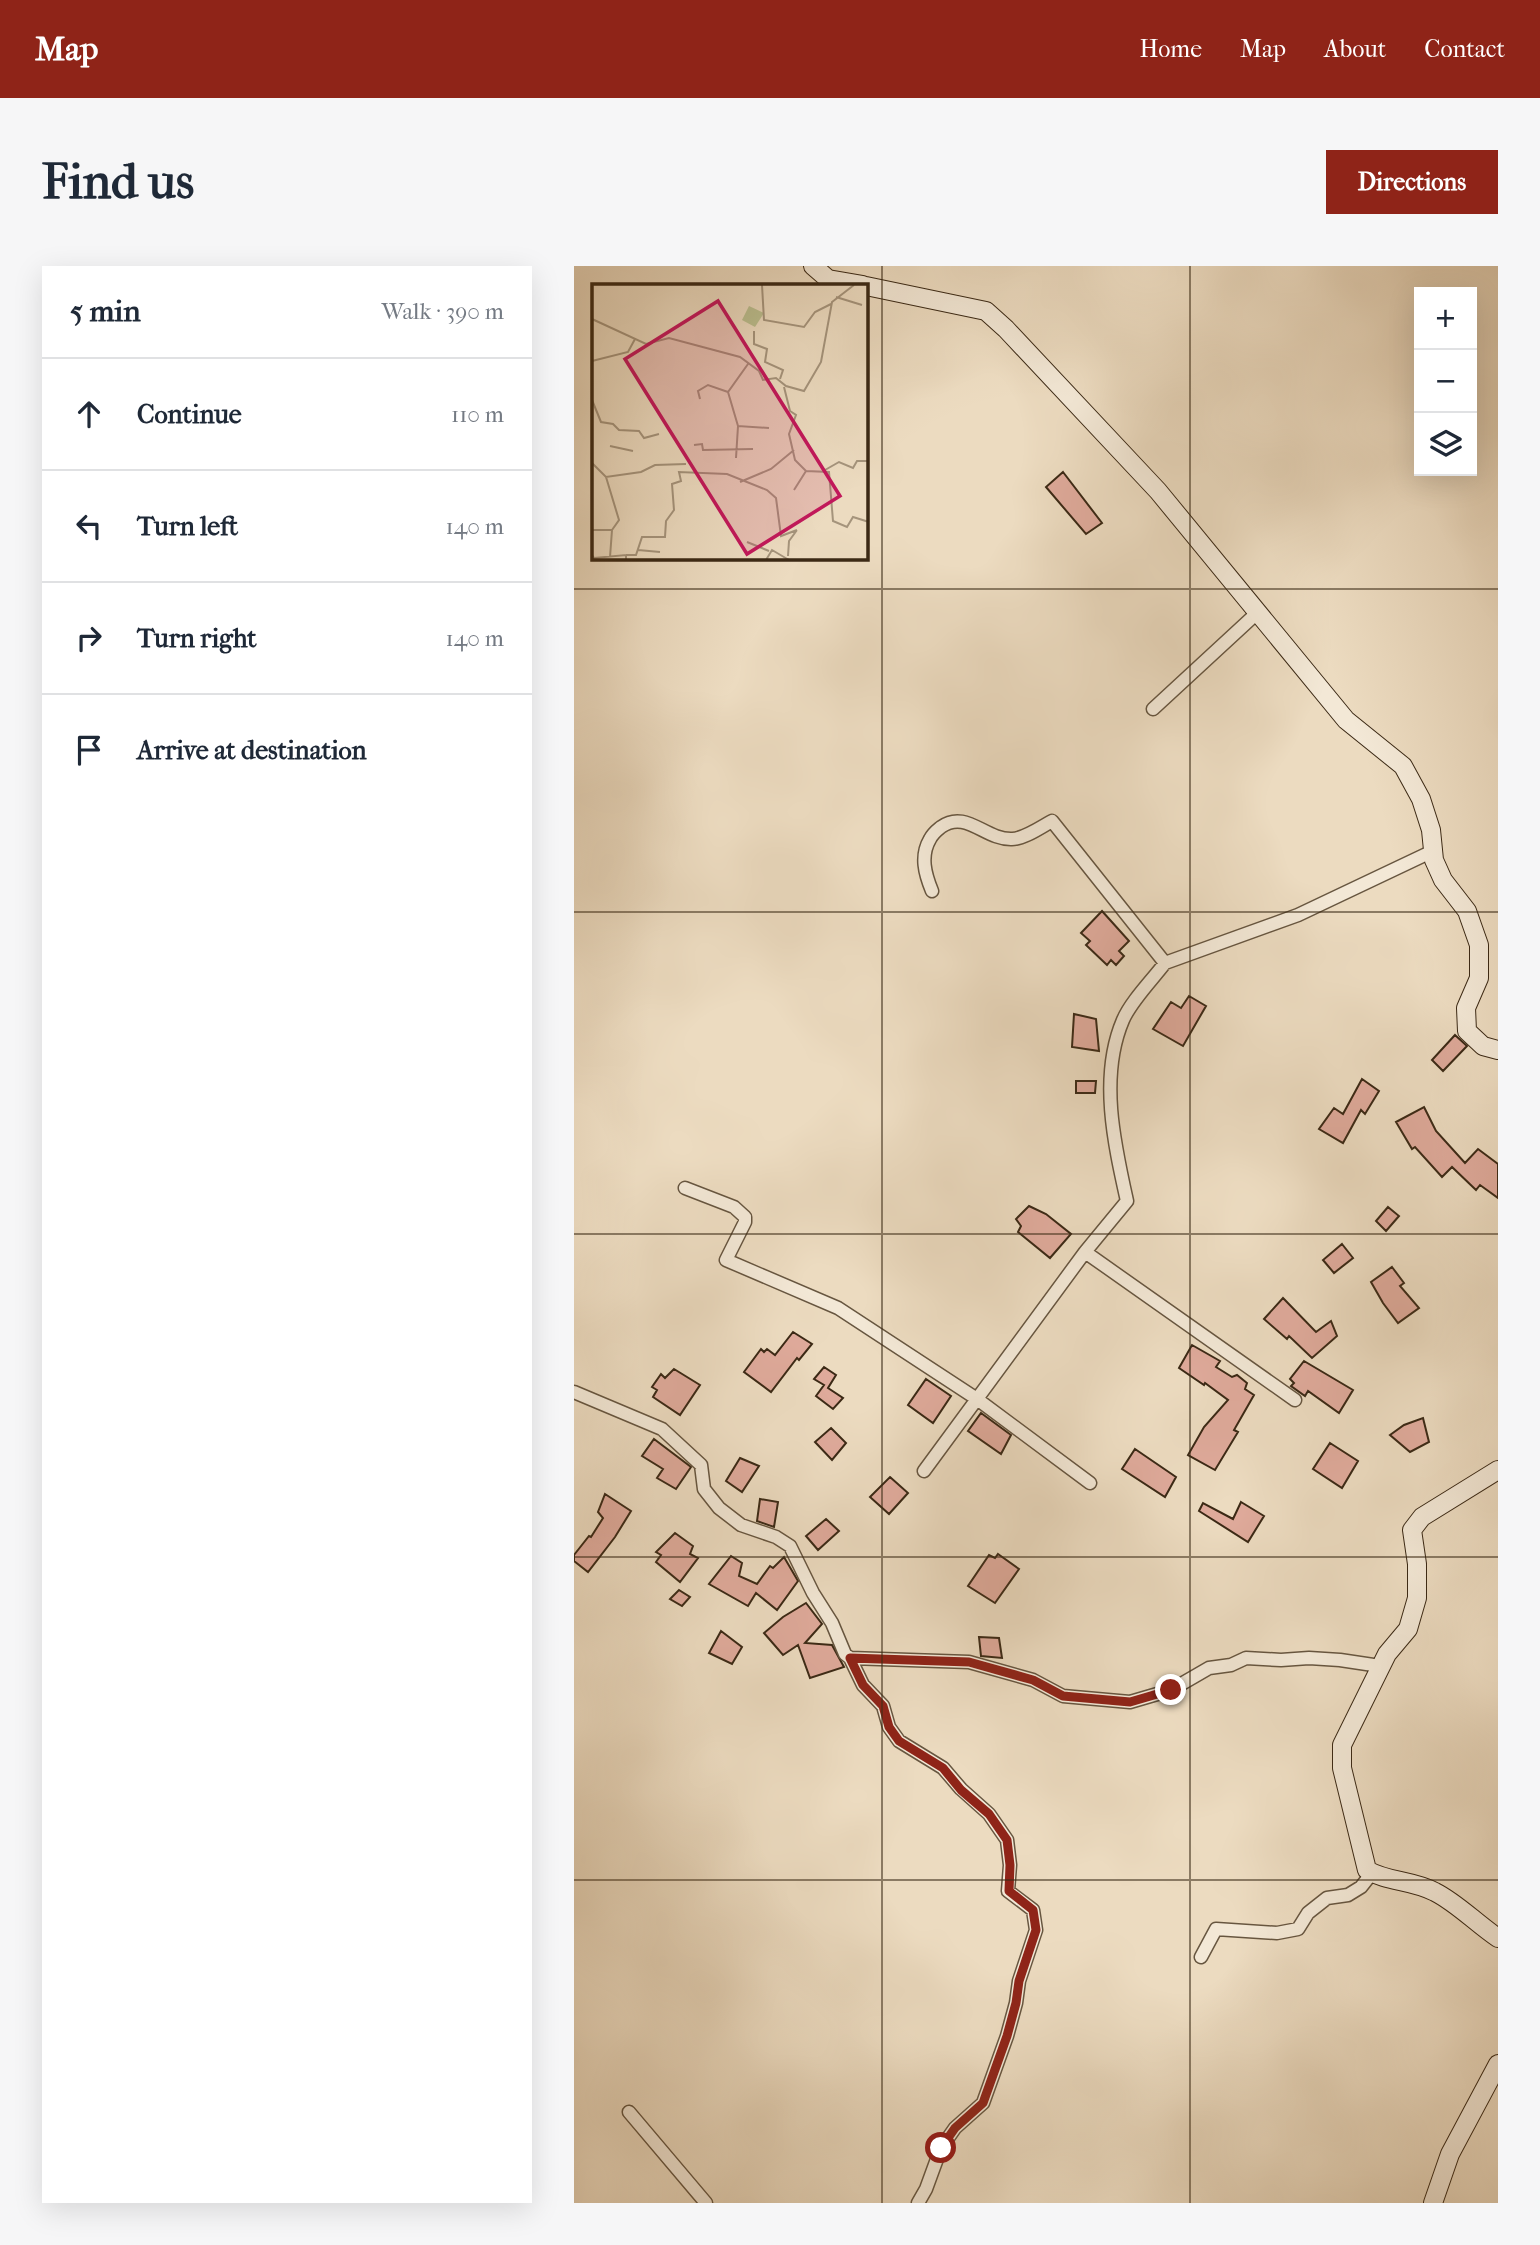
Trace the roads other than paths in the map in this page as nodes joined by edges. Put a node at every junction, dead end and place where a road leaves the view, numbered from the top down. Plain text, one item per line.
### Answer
1 (813, 266) edge
2 (854, 284) edge
3 (868, 287) edge
4 (1257, 613) junction
5 (1153, 709) dead end
6 (1433, 851) junction
7 (932, 891) dead end
8 (1165, 963) junction
9 (1498, 1051) edge
10 (685, 1188) dead end
11 (1085, 1252) junction
12 (574, 1392) edge
13 (977, 1399) junction
14 (1295, 1400) dead end
15 (1498, 1470) edge
16 (924, 1471) dead end
17 (1090, 1483) dead end
18 (850, 1658) junction
19 (1380, 1666) junction
20 (1372, 1873) junction
21 (1498, 1938) edge
22 (1201, 1957) dead end
23 (1498, 2064) edge
24 (629, 2112) dead end
25 (706, 2203) edge
26 (918, 2203) edge
27 (1433, 2203) edge

1 - 2 street
3 - 4 street
4 - 5 street
4 - 6 street
6 - 8 street
6 - 9 street
7 - 8 street
8 - 11 street
10 - 13 street
11 - 13 street
11 - 14 street
12 - 18 street
13 - 16 street
13 - 17 street
15 - 19 street
18 - 19 street
18 - 26 street
19 - 20 street
20 - 21 street
20 - 22 street
23 - 27 street
24 - 25 street

